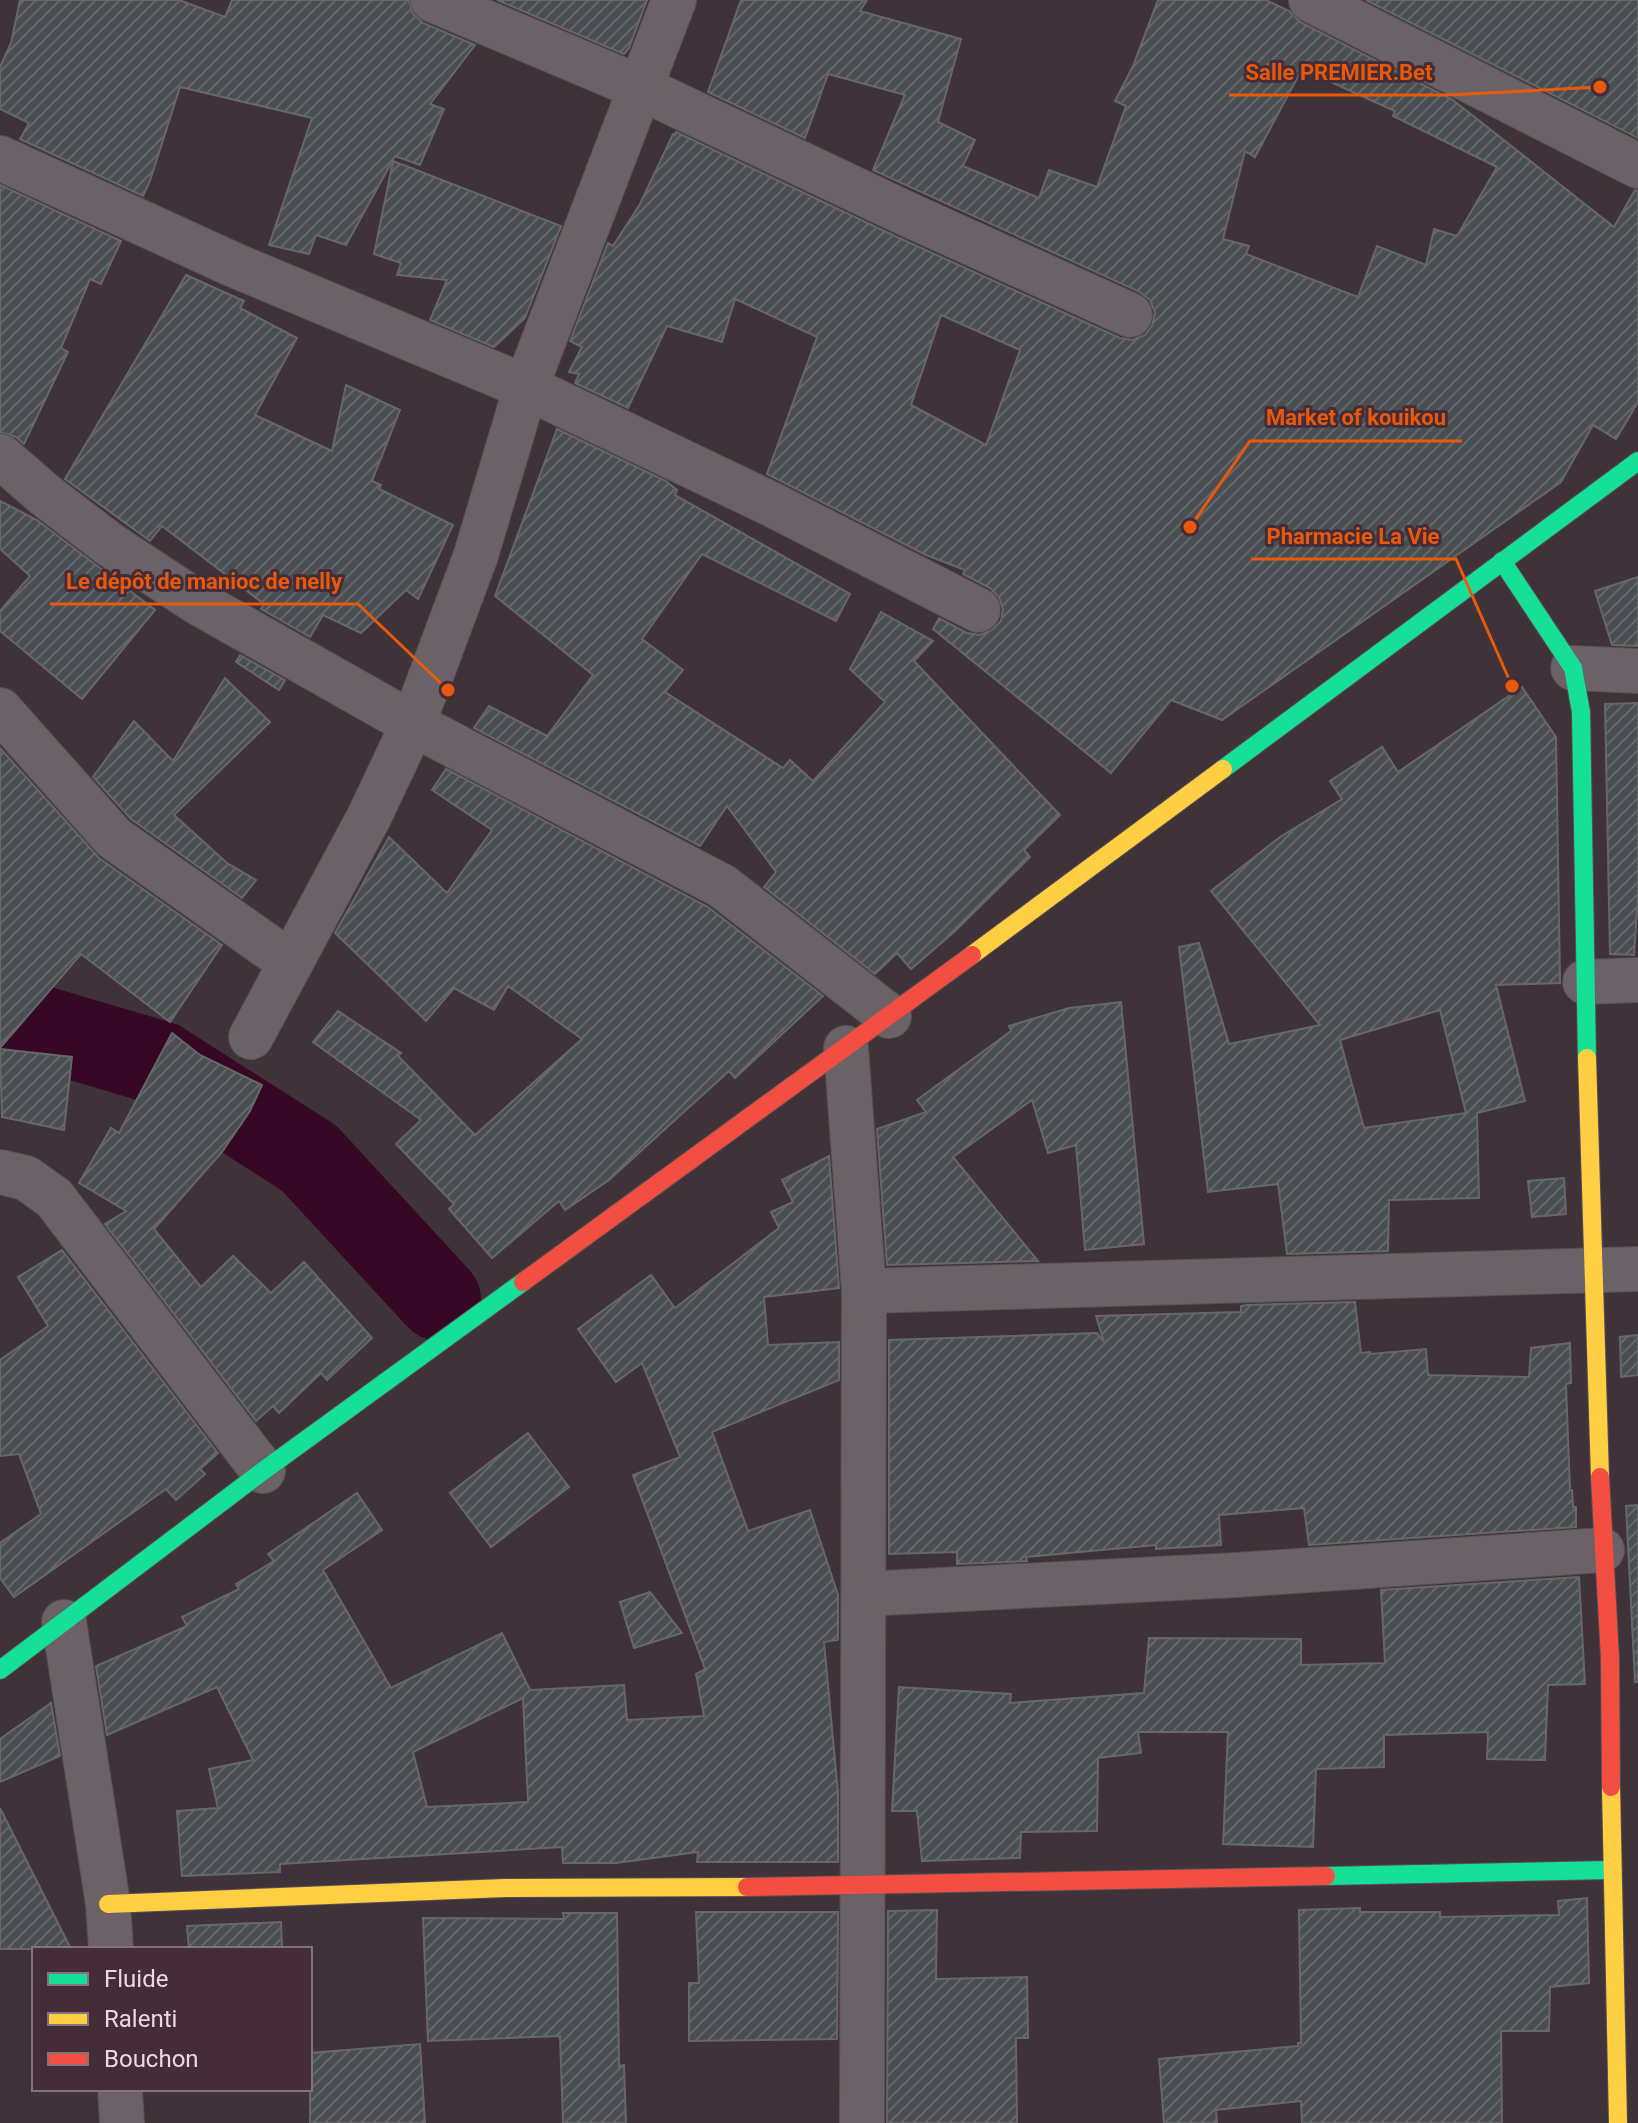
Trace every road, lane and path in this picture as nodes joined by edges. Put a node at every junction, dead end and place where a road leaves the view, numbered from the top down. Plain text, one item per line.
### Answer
1 (433, 0) edge
2 (674, 0) edge
3 (1330, 4) edge
4 (641, 88) junction
5 (0, 158) edge
6 (1638, 166) edge
7 (1130, 315) dead end
8 (526, 387) junction
9 (0, 456) edge
10 (1638, 461) edge
11 (1502, 561) junction
12 (978, 610) dead end
13 (1573, 668) junction
14 (1638, 671) edge
15 (0, 710) edge
16 (413, 724) junction
17 (291, 963) junction
18 (1638, 980) edge
19 (1585, 982) junction
20 (889, 1016) junction
21 (251, 1037) dead end
22 (846, 1048) junction
23 (0, 1172) edge
24 (1594, 1269) junction
25 (1638, 1269) edge
26 (864, 1291) junction
27 (263, 1471) junction
28 (1602, 1550) junction
29 (864, 1594) junction
30 (64, 1622) junction
31 (1624, 1657) edge
32 (0, 1670) edge
33 (1611, 1870) junction
34 (862, 1887) junction
35 (108, 1904) junction
36 (1625, 1918) edge
37 (111, 1947) edge
38 (120, 2091) edge
39 (122, 2123) edge
40 (862, 2123) edge
41 (1618, 2123) edge

1 - 4 street
2 - 4 street
3 - 6 street
4 - 7 street
4 - 8 street
5 - 8 street
8 - 12 street
8 - 16 street
9 - 16 street
10 - 11 main road
11 - 13 main road
11 - 20 main road
13 - 14 street
13 - 19 main road
15 - 17 street
16 - 17 street
16 - 20 street
17 - 21 street
18 - 19 street
19 - 24 main road
20 - 22 main road
22 - 26 street
22 - 27 main road
23 - 27 street
24 - 25 street
24 - 26 street
24 - 28 main road
26 - 29 street
27 - 30 main road
28 - 29 street
28 - 31 main road
29 - 34 street
30 - 32 main road
30 - 35 street
31 - 33 main road
33 - 34 main road
33 - 36 main road
34 - 35 main road
34 - 40 street
35 - 37 street
36 - 41 main road
38 - 39 street

